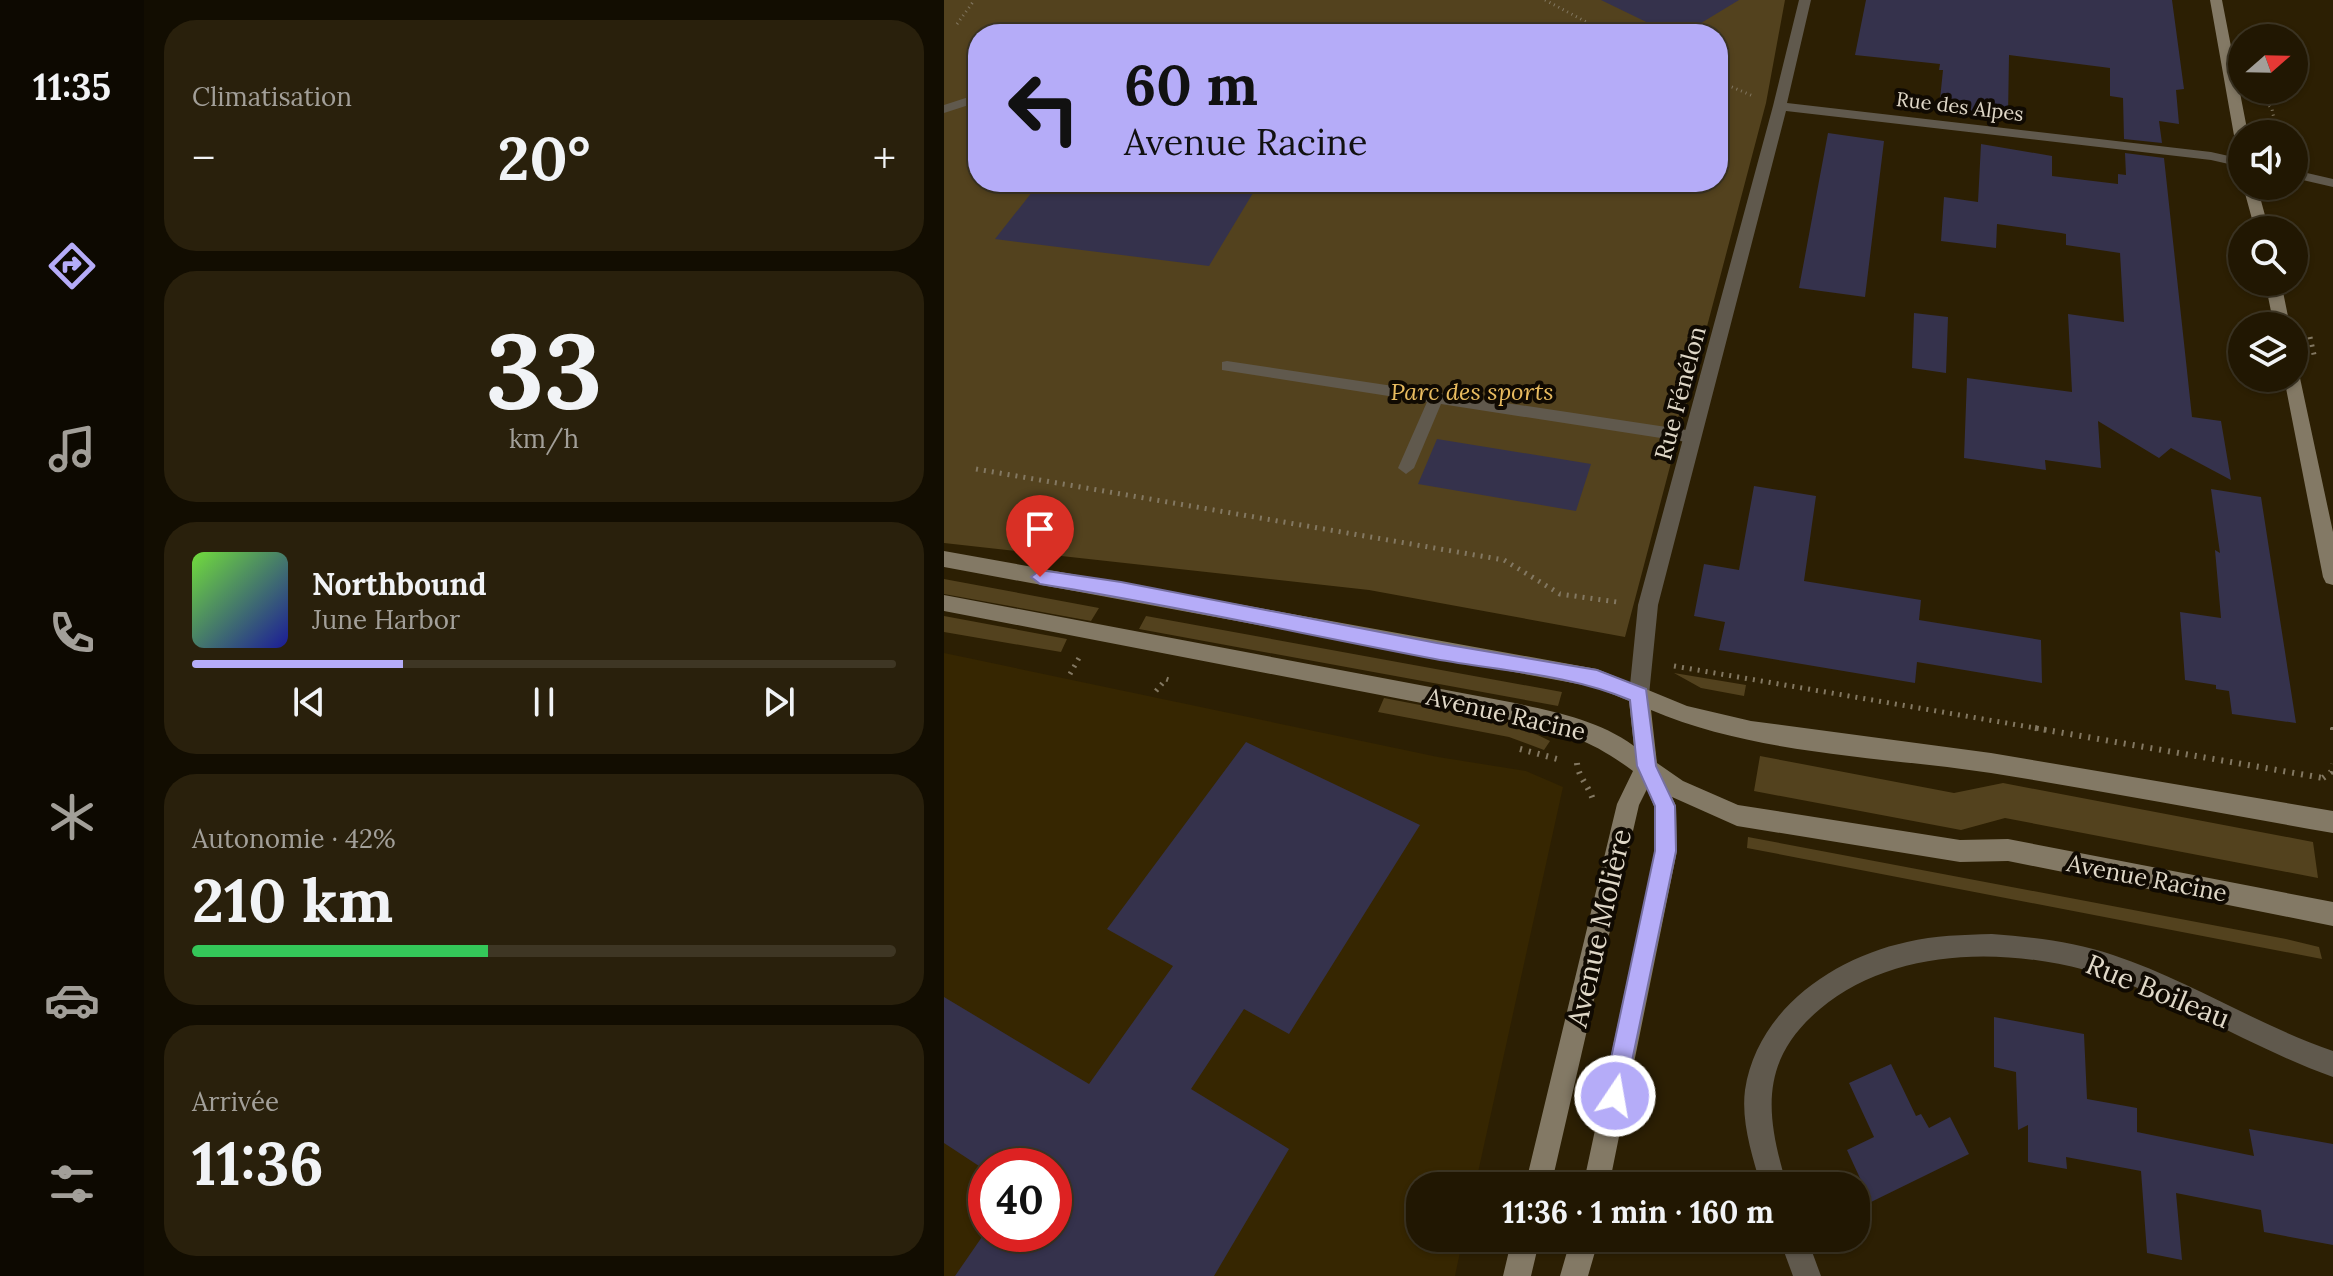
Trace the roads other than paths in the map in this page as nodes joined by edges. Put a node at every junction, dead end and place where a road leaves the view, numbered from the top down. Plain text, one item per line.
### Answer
1 (1805, 0) edge
2 (2216, 0) edge
3 (968, 101) edge
4 (1780, 106) junction
5 (944, 109) edge
6 (2238, 120) edge
7 (2228, 160) edge
8 (2308, 177) edge
9 (2333, 183) edge
10 (1227, 366) dead end
11 (2295, 392) edge
12 (1436, 398) junction
13 (1693, 437) junction
14 (1406, 468) dead end
15 (944, 559) edge
16 (2333, 577) edge
17 (944, 603) edge
18 (1639, 695) junction
19 (1647, 766) junction
20 (2333, 822) edge
21 (2333, 914) edge
22 (2333, 1064) edge
23 (1541, 1172) edge
24 (1599, 1172) edge
25 (1770, 1172) edge
26 (1523, 1252) edge
27 (1581, 1252) edge
28 (1798, 1252) edge
29 (1517, 1276) edge
30 (1574, 1276) edge
31 (1807, 1276) edge

1 - 4 street
2 - 6 street
3 - 5 lane
4 - 7 street, Rue des Alpes
4 - 13 street, Rue Fénélon
8 - 9 street
10 - 12 lane
11 - 16 street
12 - 13 lane
12 - 14 lane
13 - 18 street, Rue Fénélon
15 - 18 street, Avenue Racine
17 - 19 street, Avenue Racine
18 - 19 street, Avenue Molière
18 - 20 street, Avenue Racine
19 - 21 street, Avenue Racine
19 - 23 street, Avenue Molière
19 - 24 street, Avenue Molière
22 - 25 street, Rue Boileau
26 - 29 street
27 - 30 street
28 - 31 street

